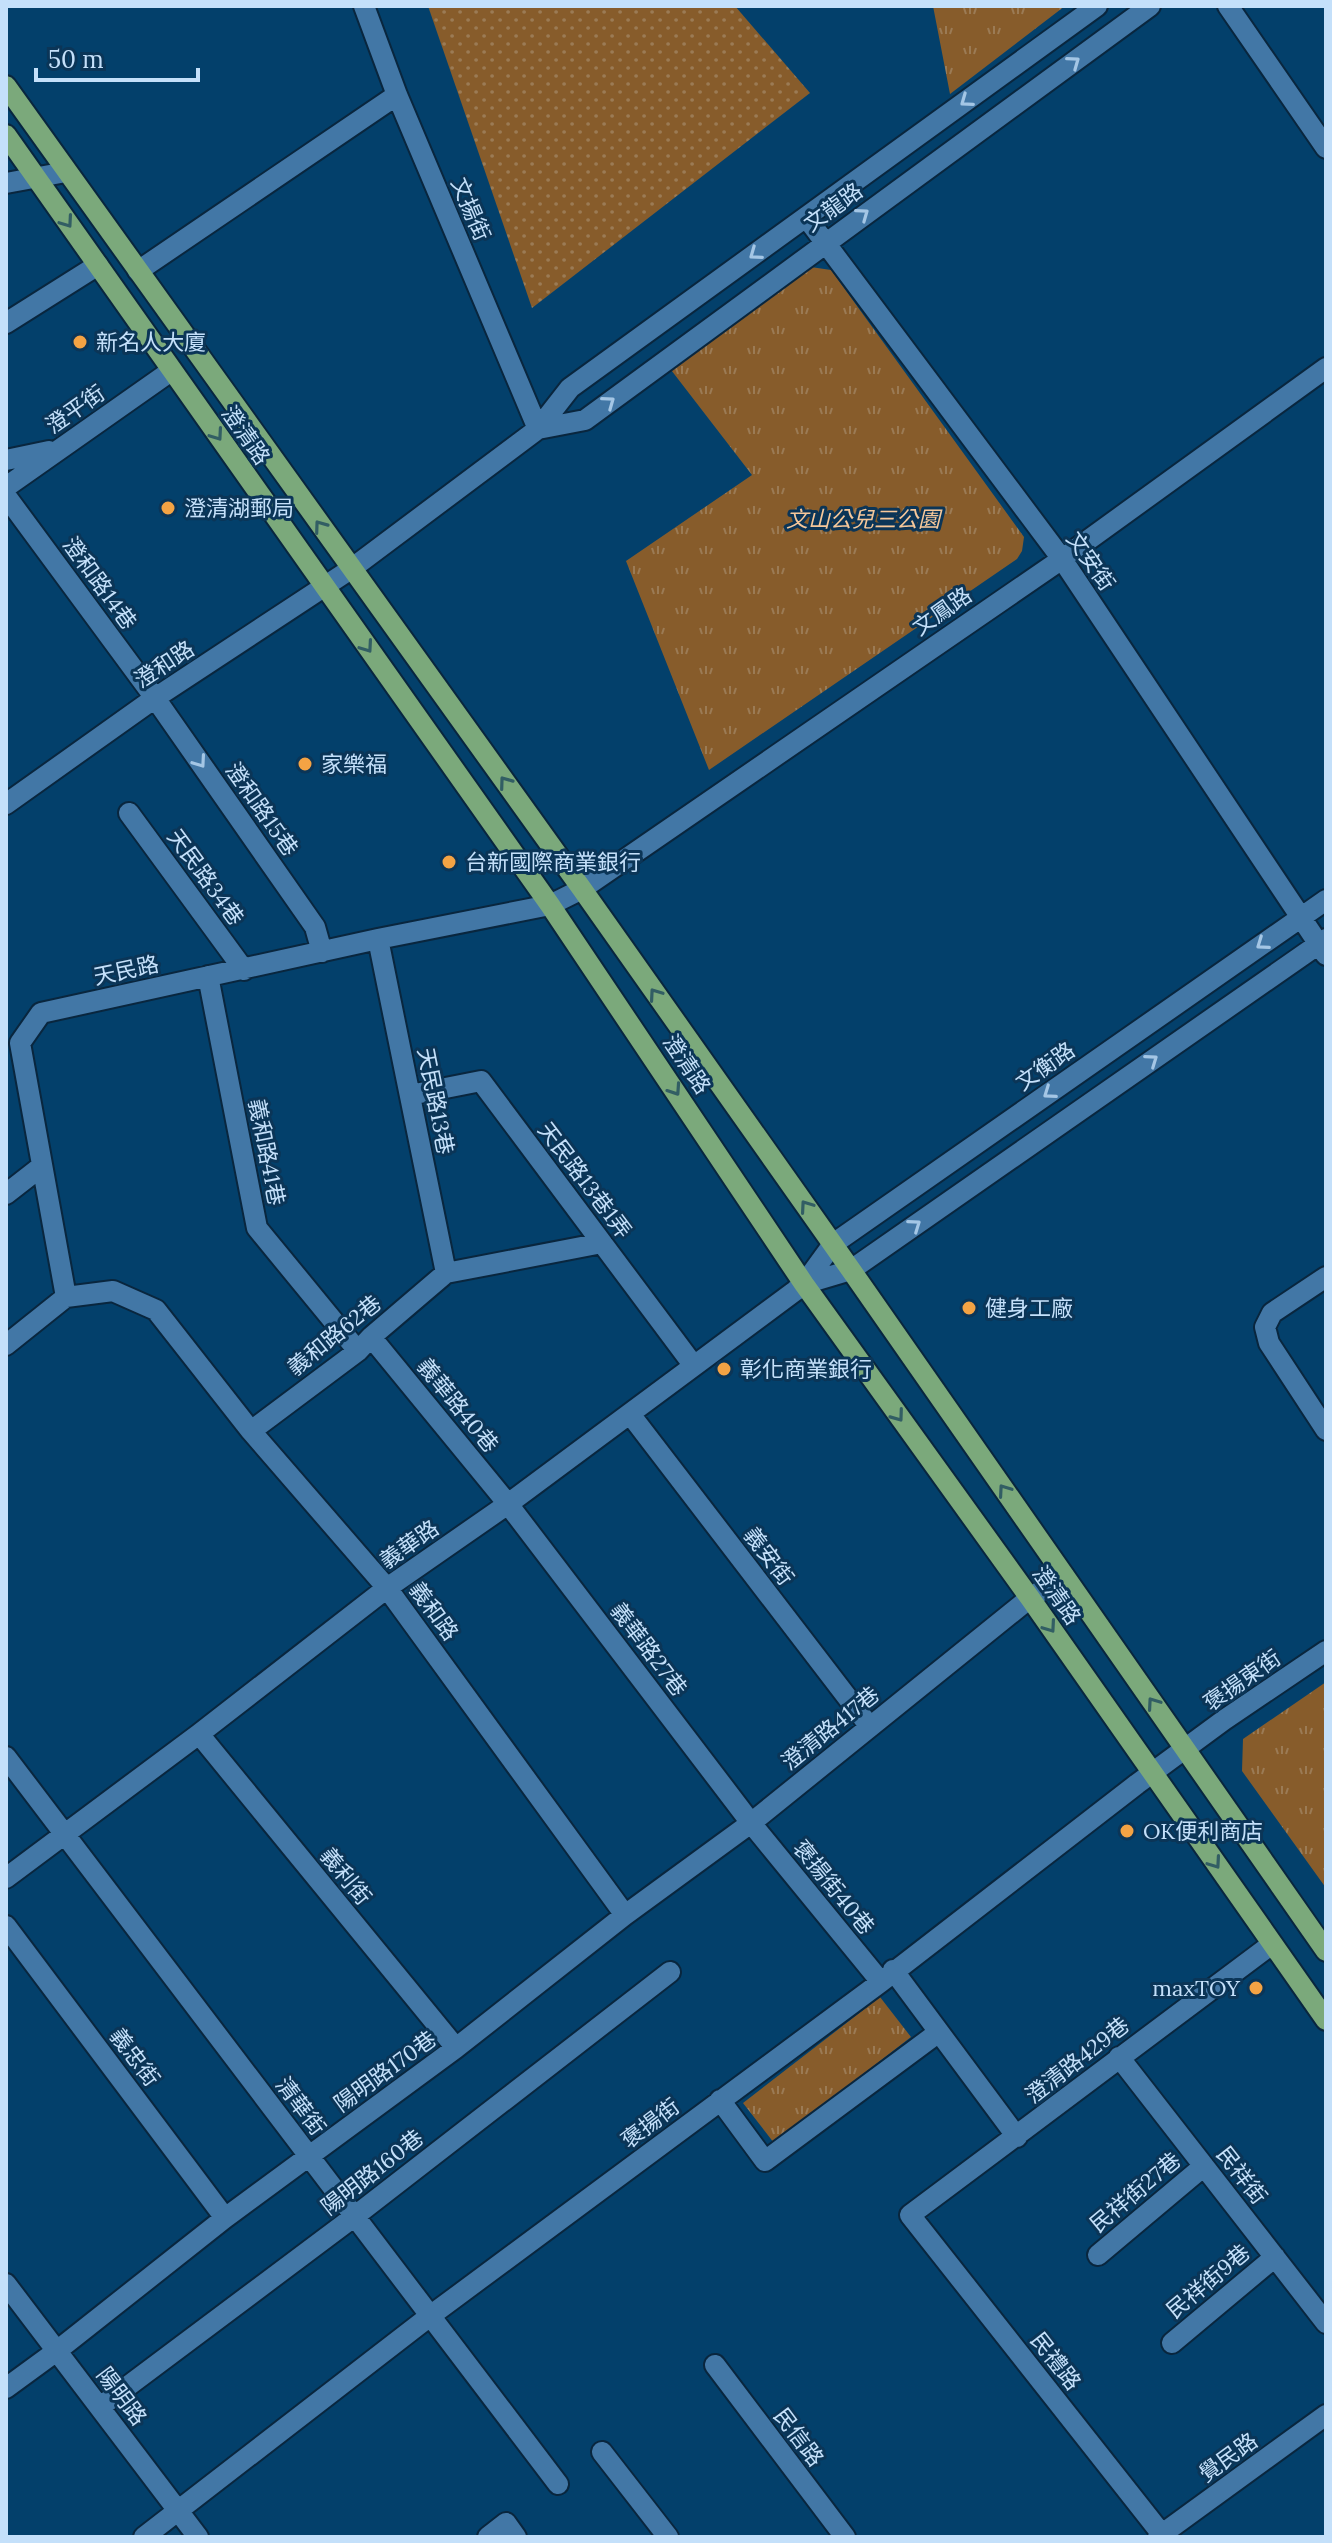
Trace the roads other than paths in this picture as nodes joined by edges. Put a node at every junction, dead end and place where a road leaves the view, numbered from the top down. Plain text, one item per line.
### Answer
1 (364, 6) edge
2 (1097, 6) edge
3 (1150, 6) edge
4 (1228, 6) edge
5 (6, 86) edge
6 (397, 95) junction
7 (6, 135) edge
8 (1326, 148) edge
9 (66, 172) junction
10 (36, 177) junction
11 (6, 183) edge
12 (806, 217) junction
13 (826, 242) junction
14 (98, 265) junction
15 (138, 271) dead end
16 (6, 323) edge
17 (1326, 368) edge
18 (171, 371) junction
19 (538, 429) junction
20 (58, 450) junction
21 (6, 460) edge
22 (6, 487) edge
23 (6, 496) edge
24 (1062, 559) junction
25 (351, 569) junction
26 (324, 588) junction
27 (155, 698) junction
28 (6, 804) edge
29 (129, 813) dead end
30 (582, 889) junction
31 (1326, 900) edge
32 (550, 905) junction
33 (1301, 917) junction
34 (378, 939) junction
35 (1324, 946) edge
36 (322, 952) junction
37 (244, 970) junction
38 (208, 976) junction
39 (13, 1048) edge
40 (410, 1095) junction
41 (42, 1166) junction
42 (6, 1194) edge
43 (602, 1243) junction
44 (833, 1244) junction
45 (851, 1270) junction
46 (446, 1273) junction
47 (1326, 1277) edge
48 (804, 1284) junction
49 (66, 1297) junction
50 (365, 1344) junction
51 (6, 1345) edge
52 (694, 1366) junction
53 (630, 1414) junction
54 (1326, 1430) edge
55 (251, 1431) junction
56 (508, 1504) junction
57 (1064, 1576) junction
58 (387, 1588) junction
59 (1030, 1598) junction
60 (1326, 1651) edge
61 (870, 1727) junction
62 (199, 1734) junction
63 (1185, 1749) junction
64 (6, 1757) edge
65 (1152, 1774) junction
66 (751, 1823) junction
67 (66, 1834) junction
68 (7, 1876) edge
69 (625, 1915) junction
70 (6, 1926) edge
71 (1272, 1944) junction
72 (1326, 1951) edge
73 (670, 1972) dead end
74 (887, 1976) junction
75 (1326, 2020) edge
76 (939, 2032) junction
77 (456, 2048) junction
78 (1119, 2057) junction
79 (720, 2100) junction
80 (1017, 2137) junction
81 (309, 2156) junction
82 (1204, 2166) junction
83 (910, 2215) joint
84 (355, 2216) junction
85 (225, 2218) junction
86 (1098, 2255) dead end
87 (1275, 2257) junction
88 (6, 2284) edge
89 (430, 2316) junction
90 (1326, 2323) edge
91 (1172, 2343) dead end
92 (58, 2350) junction
93 (715, 2365) dead end
94 (6, 2388) edge
95 (100, 2407) junction
96 (1326, 2415) edge
97 (602, 2452) dead end
98 (558, 2484) dead end
99 (178, 2511) junction
100 (511, 2530) edge
101 (1161, 2536) edge
102 (144, 2537) edge
103 (198, 2537) edge
104 (488, 2537) edge
105 (668, 2537) edge
106 (845, 2537) edge

1 - 6 street, 文揚街
2 -> 12 street, 文龍路
13 -> 3 street, 文龍路
4 - 8 street
5 - 9 main road, 澄清路
6 - 15 street
6 - 19 street, 文揚街
7 - 10 main road, 澄清路
9 - 10 street
25 -> 9 main road, 澄清路
10 - 11 street
10 -> 14 main road, 澄清路
12 - 13 street, 文安街
12 -> 19 street, 文龍路
19 -> 13 street, 文龍路
13 - 24 street, 文安街
14 - 16 street
14 - 18 main road, 澄清路
17 - 24 street, 文鳳路
18 - 20 street, 澄平街
18 -> 26 main road, 澄清路
19 - 25 street, 文龍路
20 - 21 street
20 - 22 street, 澄平街
23 - 27 street, 澄和路14巷
24 - 30 street, 文鳳路
24 - 33 street, 文安街
25 - 26 street, 澄和路
30 -> 25 main road, 澄清路
26 - 27 street, 澄和路
26 -> 32 main road, 澄清路
27 - 28 street, 澄和路
27 -> 36 street, 澄和路15巷
29 - 37 street, 天民路34巷
30 - 32 street, 天民路
44 -> 30 main road, 澄清路
31 - 33 street, 文衡路
32 - 34 street, 天民路
32 -> 48 main road, 澄清路
33 - 35 street, 文安街
33 -> 44 street, 文衡路
34 - 36 street, 天民路
34 - 40 street, 天民路13巷
45 -> 35 street
36 - 37 street, 天民路
37 - 38 street, 天民路
38 - 39 street, 天民路
38 - 50 street, 義和路41巷
39 - 41 street, 天民路
40 - 43 street, 天民路13巷1弄
40 - 46 street, 天民路13巷
41 - 42 street
41 - 49 street, 天民路
43 - 46 street
43 - 52 street, 天民路13巷1弄
44 - 45 main road, 澄清路
44 - 48 street, 文衡路
45 - 48 street, 義華路
57 -> 45 main road, 澄清路
46 - 50 street, 義和路62巷
47 - 54 street
48 - 52 street, 義華路
48 -> 59 main road, 澄清路
49 - 51 street
49 - 55 street, 義和路
50 - 55 street, 義和路62巷
50 - 56 street, 義華路40巷
52 - 53 street, 義華路
53 - 56 street, 義華路
53 - 61 street, 義安街
55 - 58 street, 義和路
56 - 58 street, 義華路
56 - 66 street, 義華路27巷
57 - 59 street, 澄清路417巷
63 -> 57 main road, 澄清路
58 - 62 street, 義華路
58 - 69 street, 義和路
59 - 61 street, 澄清路417巷
59 -> 65 main road, 澄清路
60 - 63 street, 褒揚東街
61 - 66 street, 澄清路417巷
62 - 67 street, 義華路
62 - 77 street, 義利街
63 - 65 street, 褒揚街
63 - 72 main road, 澄清路
64 - 67 street, 清華街
65 -> 71 main road, 澄清路
65 - 74 street, 褒揚街
66 - 69 street, 澄清路417巷
66 - 74 street, 褒揚街40巷
67 - 68 street, 義華路
67 - 81 street, 清華街
69 - 77 street, 陽明路170巷
70 - 85 street, 義忠街
71 - 75 main road, 澄清路
71 - 78 street, 澄清路429巷
73 - 84 street, 陽明路160巷
74 - 76 street, 褒揚街40巷
74 - 79 street, 褒揚街
76 - 79 street
76 - 80 street, 褒揚街40巷
77 - 81 street, 陽明路170巷
78 - 80 street, 澄清路429巷
78 - 82 street, 民祥街
79 - 89 street, 褒揚街
80 - 83 street, 澄清路429巷
81 - 84 street, 清華街
81 - 85 street, 陽明路170巷
82 - 86 street, 民祥街27巷
82 - 87 street, 民祥街
83 - 101 street, 民禮路
84 - 89 street, 清華街
84 - 95 street, 陽明路160巷
85 - 92 street, 陽明路170巷
87 - 90 street, 民祥街
87 - 91 street, 民祥街9巷
88 - 92 street, 陽明路
89 - 98 street, 清華街
89 - 99 street, 褒揚街
92 - 94 street, 陽明路170巷
92 - 95 street, 陽明路
93 - 106 street, 民信路
95 - 99 street, 陽明路
96 - 101 street, 覺民路
97 - 105 street
99 - 102 street, 褒揚街
99 - 103 street, 陽明路
100 - 104 street

